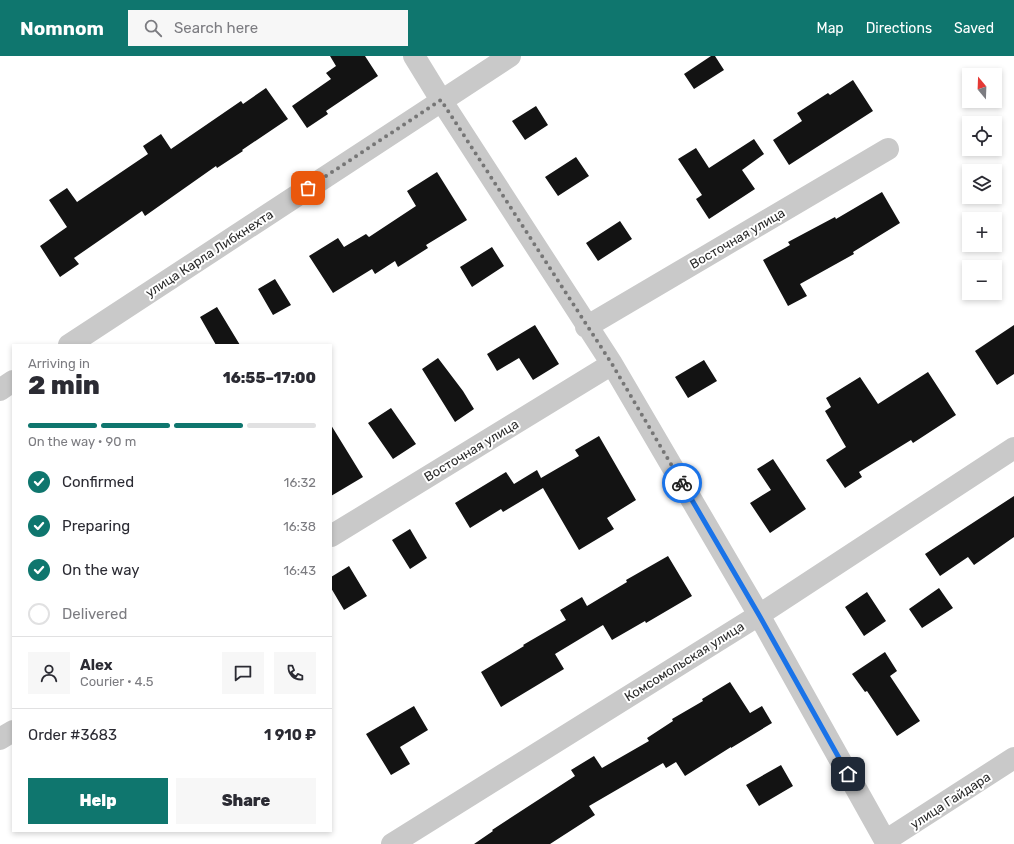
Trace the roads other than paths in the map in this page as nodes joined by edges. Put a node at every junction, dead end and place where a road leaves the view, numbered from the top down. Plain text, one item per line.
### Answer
1 (414, 56) edge
2 (510, 56) edge
3 (441, 100) junction
4 (888, 149) dead end
5 (586, 327) junction
6 (71, 344) edge
7 (612, 364) junction
8 (12, 383) edge
9 (0, 390) edge
10 (1014, 448) edge
11 (332, 535) edge
12 (759, 615) junction
13 (12, 732) edge
14 (0, 738) edge
15 (1014, 758) edge
16 (886, 843) edge
17 (392, 844) edge

1 - 3 street
2 - 3 street, улица Карла Либкнехта
3 - 5 street
3 - 6 street, улица Карла Либкнехта
4 - 5 street, Восточная улица
5 - 7 street
7 - 11 street, Восточная улица
7 - 12 street
8 - 9 street
10 - 12 street, Комсомольская улица
12 - 16 street
12 - 17 street, Комсомольская улица
13 - 14 street
15 - 16 street, улица Гайдара

